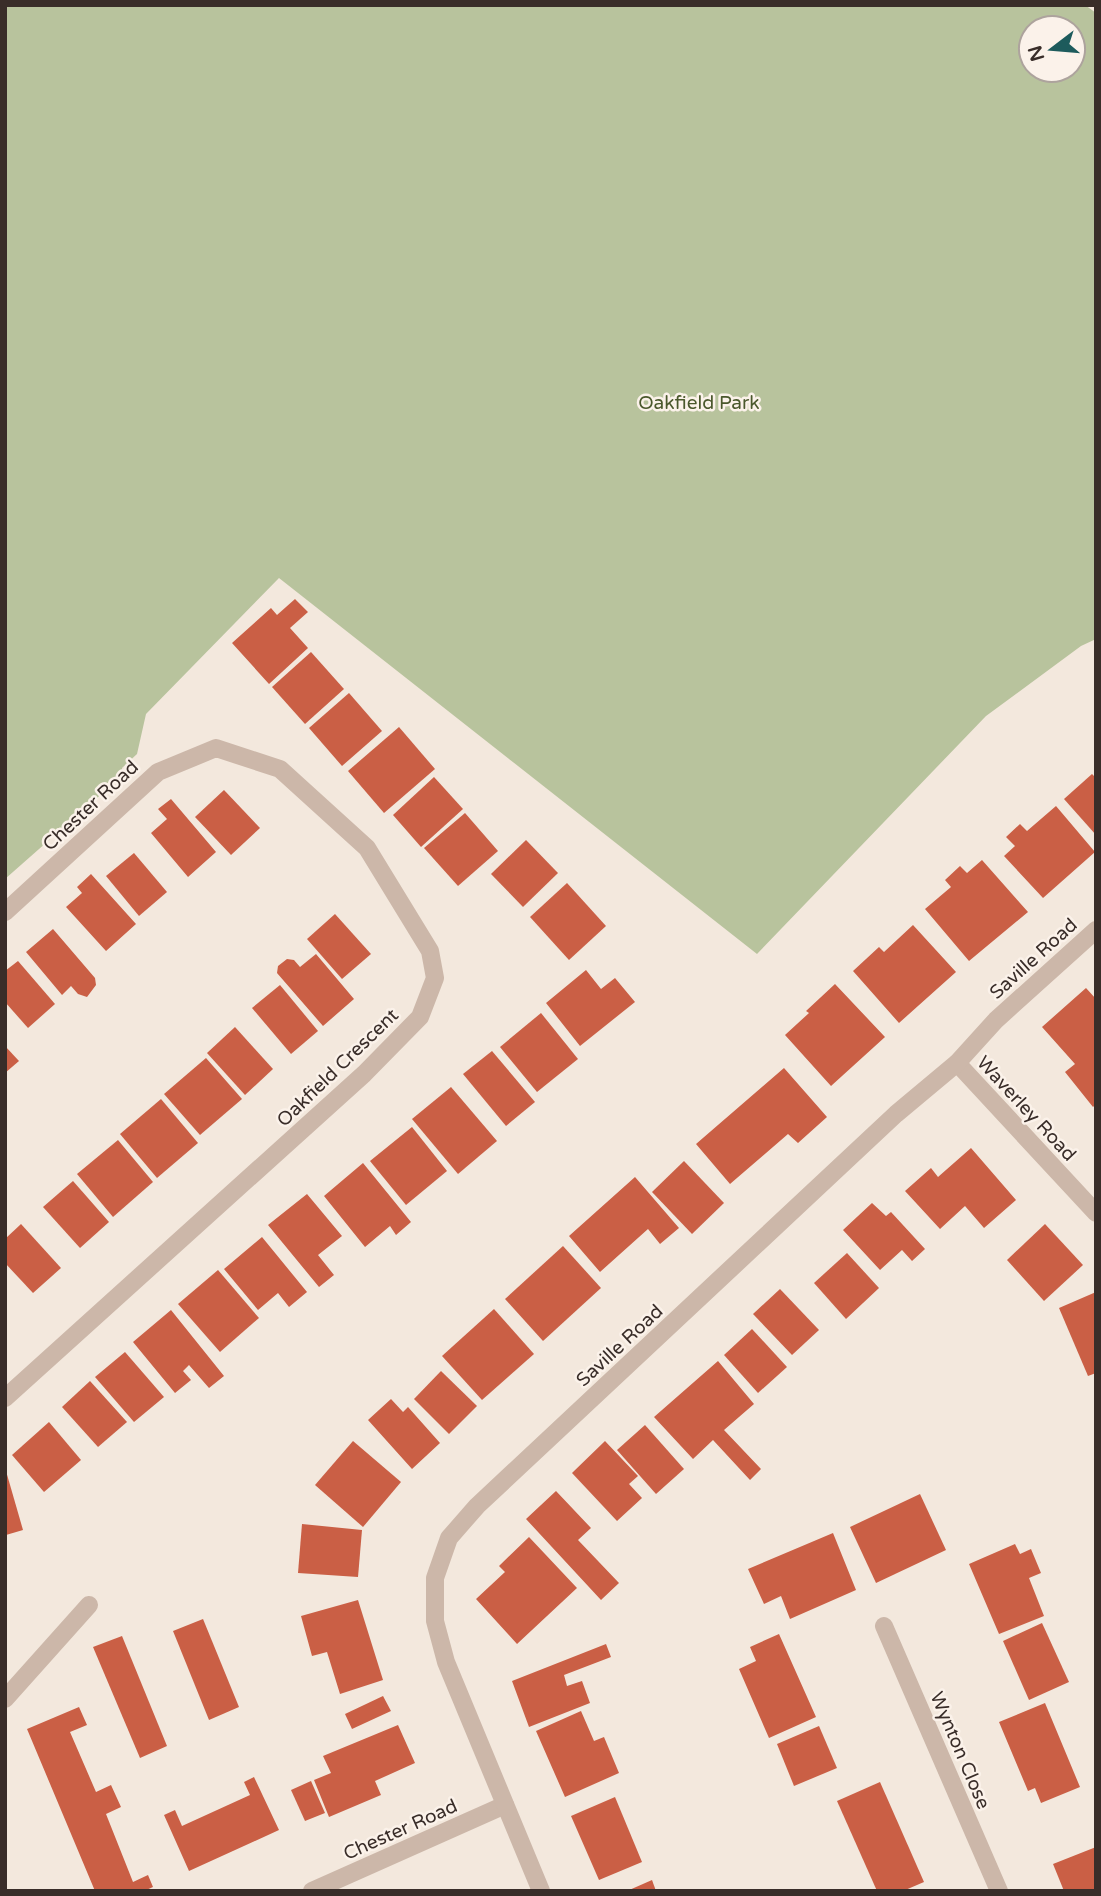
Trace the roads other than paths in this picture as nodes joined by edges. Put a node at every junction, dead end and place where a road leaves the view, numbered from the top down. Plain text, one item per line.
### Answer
1 (216, 748) joint
2 (5, 912) edge
3 (1096, 930) edge
4 (957, 1063) junction
5 (1096, 1213) edge
6 (5, 1398) edge
7 (89, 1605) dead end
8 (884, 1626) dead end
9 (5, 1699) edge
10 (505, 1805) junction
11 (312, 1891) edge
12 (541, 1891) edge
13 (999, 1891) edge

1 - 2 street, Chester Road
1 - 6 street, Oakfield Crescent
3 - 4 street, Saville Road
4 - 5 street, Waverley Road
4 - 10 street, Saville Road
7 - 9 street
8 - 13 street, Wynton Close
10 - 11 street, Chester Road
10 - 12 street, Saville Road

